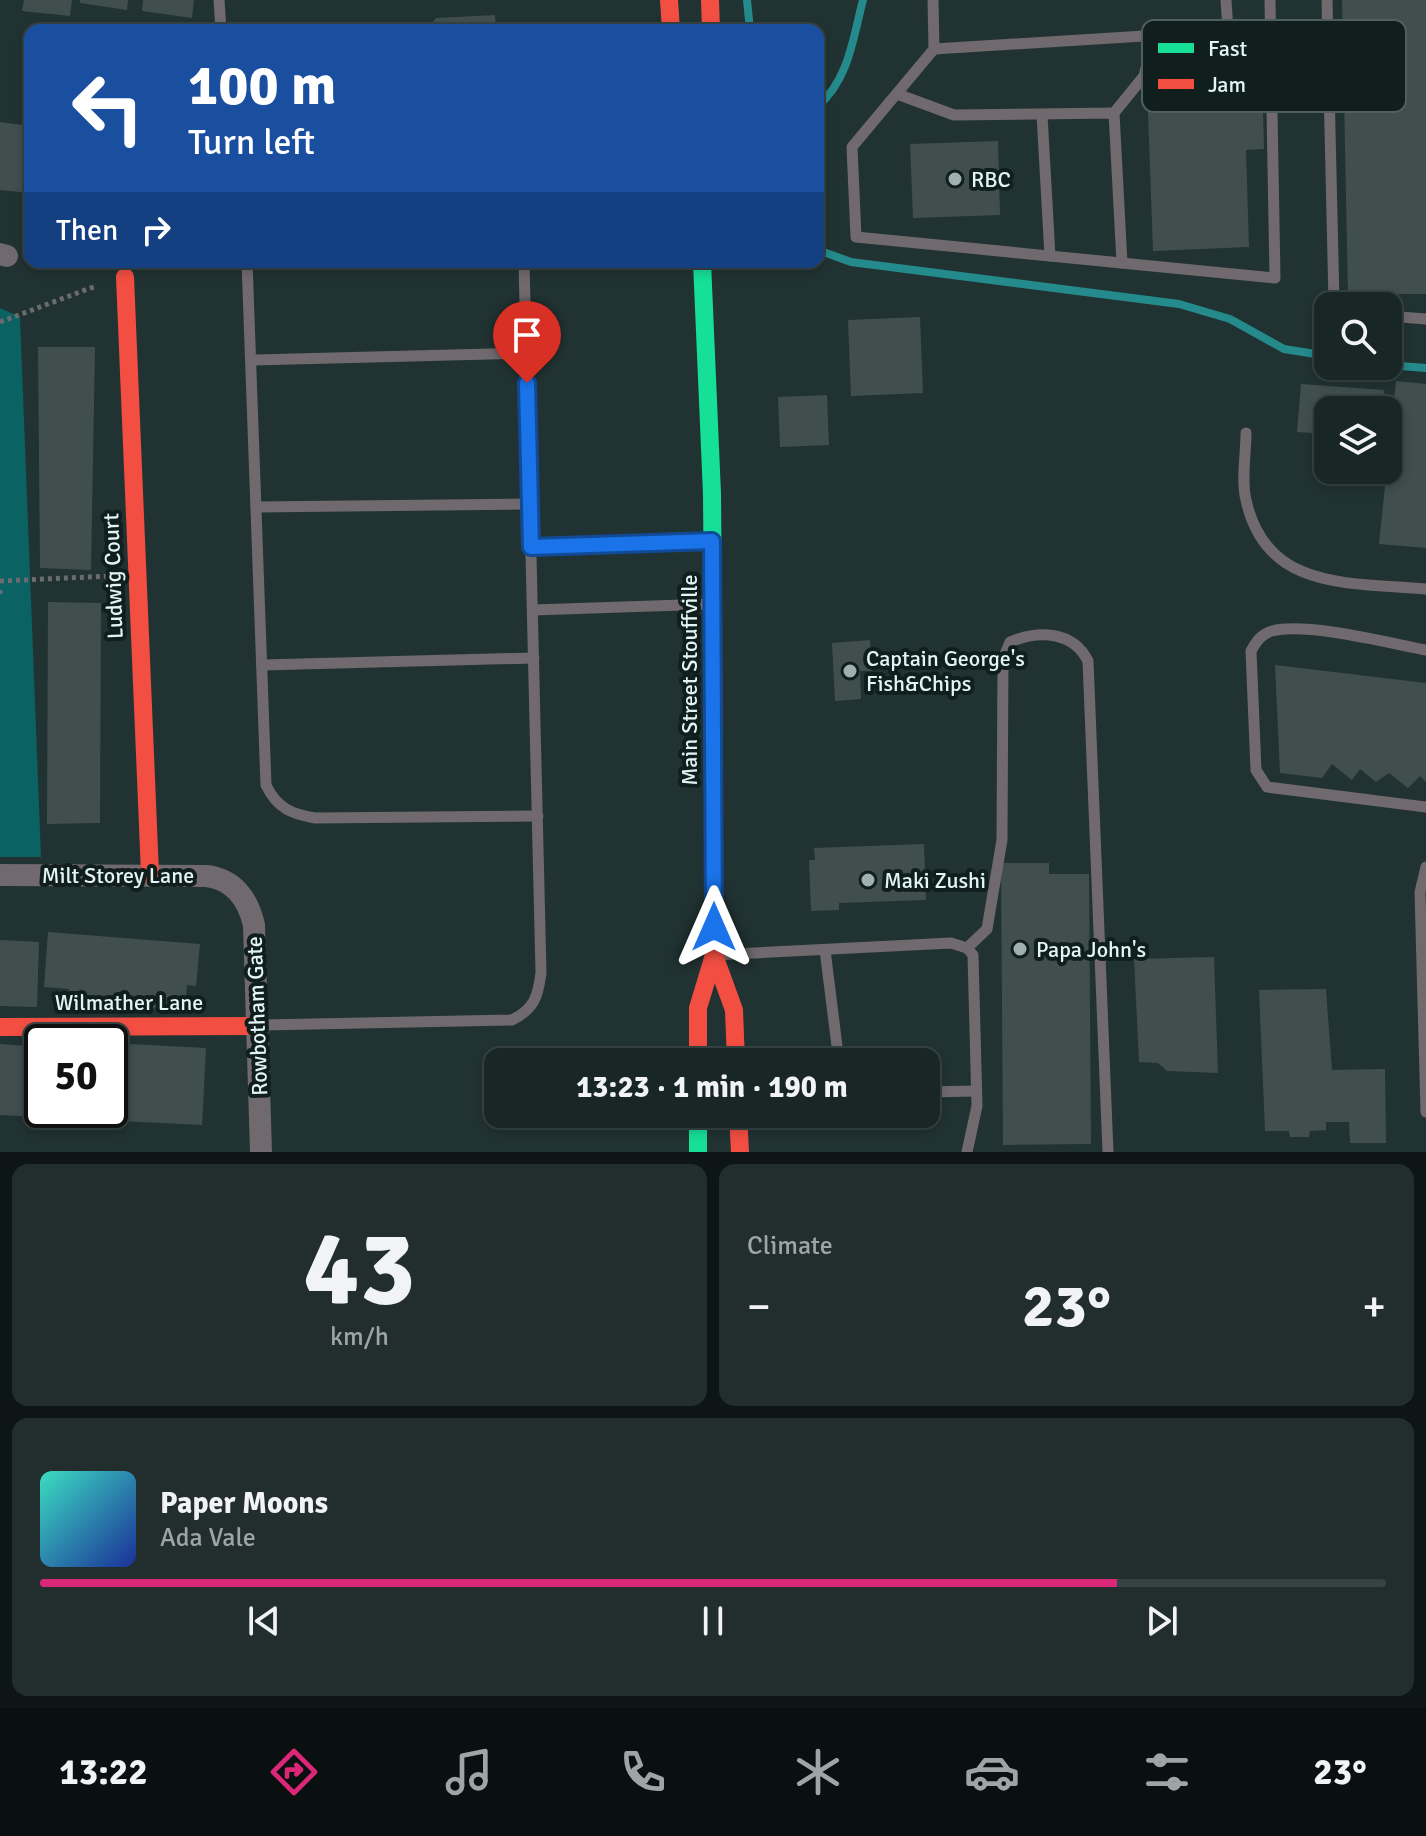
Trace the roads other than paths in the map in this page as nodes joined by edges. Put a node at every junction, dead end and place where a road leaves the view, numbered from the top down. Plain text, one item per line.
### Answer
1 (219, 0) edge
2 (669, 0) edge
3 (710, 0) edge
4 (933, 0) edge
5 (1226, 0) edge
6 (1270, 0) edge
7 (1327, 0) edge
8 (1227, 20) edge
9 (1271, 20) edge
10 (1327, 20) edge
11 (221, 24) edge
12 (671, 24) edge
13 (711, 24) edge
14 (1142, 36) edge
15 (934, 49) junction
16 (1142, 78) edge
17 (897, 94) junction
18 (1273, 112) edge
19 (1330, 112) edge
20 (1114, 113) junction
21 (1042, 115) junction
22 (1050, 256) junction
23 (1122, 263) junction
24 (247, 268) edge
25 (524, 268) edge
26 (702, 268) edge
27 (125, 277) road end
28 (1334, 292) edge
29 (1402, 317) edge
30 (1426, 319) edge
31 (527, 353) junction
32 (251, 360) junction
33 (1246, 433) dead end
34 (530, 504) junction
35 (256, 507) junction
36 (712, 541) junction
37 (531, 547) junction
38 (1426, 589) edge
39 (714, 603) junction
40 (533, 610) junction
41 (1426, 650) edge
42 (534, 658) junction
43 (262, 665) junction
44 (1426, 807) edge
45 (538, 816) junction
46 (1426, 867) edge
47 (150, 874) junction
48 (0, 875) edge
49 (233, 885) joint
50 (967, 948) junction
51 (825, 950) junction
52 (714, 955) junction
53 (259, 1026) junction
54 (0, 1027) edge
55 (698, 1048) edge
56 (735, 1048) edge
57 (837, 1048) edge
58 (976, 1091) junction
59 (940, 1092) edge
60 (1426, 1112) edge
61 (698, 1128) edge
62 (739, 1128) edge
63 (261, 1152) edge
64 (698, 1152) edge
65 (740, 1152) edge
66 (967, 1152) edge
67 (1108, 1152) edge

1 - 11 lane
2 - 12 main road
3 - 13 main road
4 - 15 lane
5 - 8 lane
6 - 9 lane
7 - 10 lane
14 - 15 lane
15 - 17 lane
16 - 20 lane
17 - 21 lane
17 - 22 lane
18 - 23 lane
19 - 28 lane
20 - 21 lane
20 - 23 lane
21 - 22 lane
22 - 23 lane
24 - 32 lane
25 - 31 lane
26 - 36 main road, Main Street Stouffville
27 - 47 main road, Ludwig Court
29 - 30 lane
31 - 32 lane
31 - 34 lane
32 - 35 lane
33 - 38 lane
34 - 35 lane
34 - 37 lane
35 - 43 lane
36 - 37 lane
36 - 39 main road, Main Street Stouffville
37 - 40 lane
39 - 40 lane
39 - 52 main road, Main Street Stouffville
40 - 42 lane
41 - 44 lane
42 - 43 lane
42 - 45 lane
43 - 45 lane
45 - 53 lane
46 - 60 lane
47 - 48 street, Milt Storey Lane
47 - 49 street, Milt Storey Lane
49 - 53 street, Rowbotham Gate
50 - 51 lane
50 - 58 lane
50 - 67 lane
51 - 52 lane
51 - 57 lane
52 - 55 main road, Main Street Stouffville
52 - 56 main road, Main Street Stouffville
53 - 54 main road, Wilmather Lane
53 - 63 street, Rowbotham Gate
58 - 59 lane
58 - 66 lane
61 - 64 main road
62 - 65 main road

